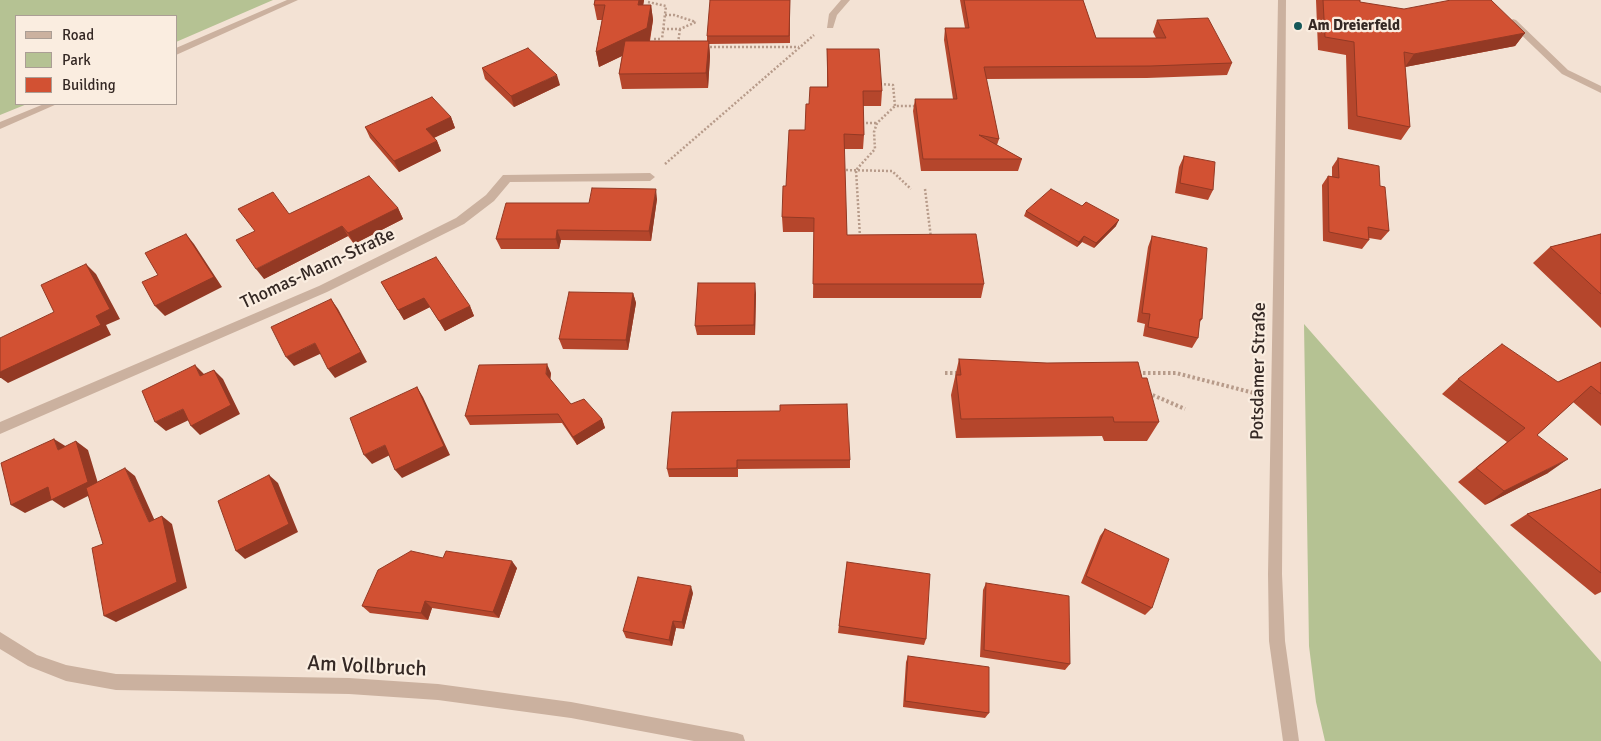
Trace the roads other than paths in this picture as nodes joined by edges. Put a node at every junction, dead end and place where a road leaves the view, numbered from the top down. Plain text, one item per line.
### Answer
1 (294, 0) edge
2 (846, 0) edge
3 (1282, 0) edge
4 (1508, 18) edge
5 (829, 24) road end
6 (178, 51) edge
7 (1601, 90) edge
8 (50, 105) edge
9 (0, 126) edge
10 (650, 177) road end
11 (0, 428) edge
12 (0, 640) edge
13 (737, 741) edge
14 (1291, 741) edge

1 - 6 street
2 - 5 street
3 - 14 street, Potsdamer Straße
4 - 7 street
8 - 9 street
10 - 11 street, Thomas-Mann-Straße
12 - 13 street, Am Vollbruch

